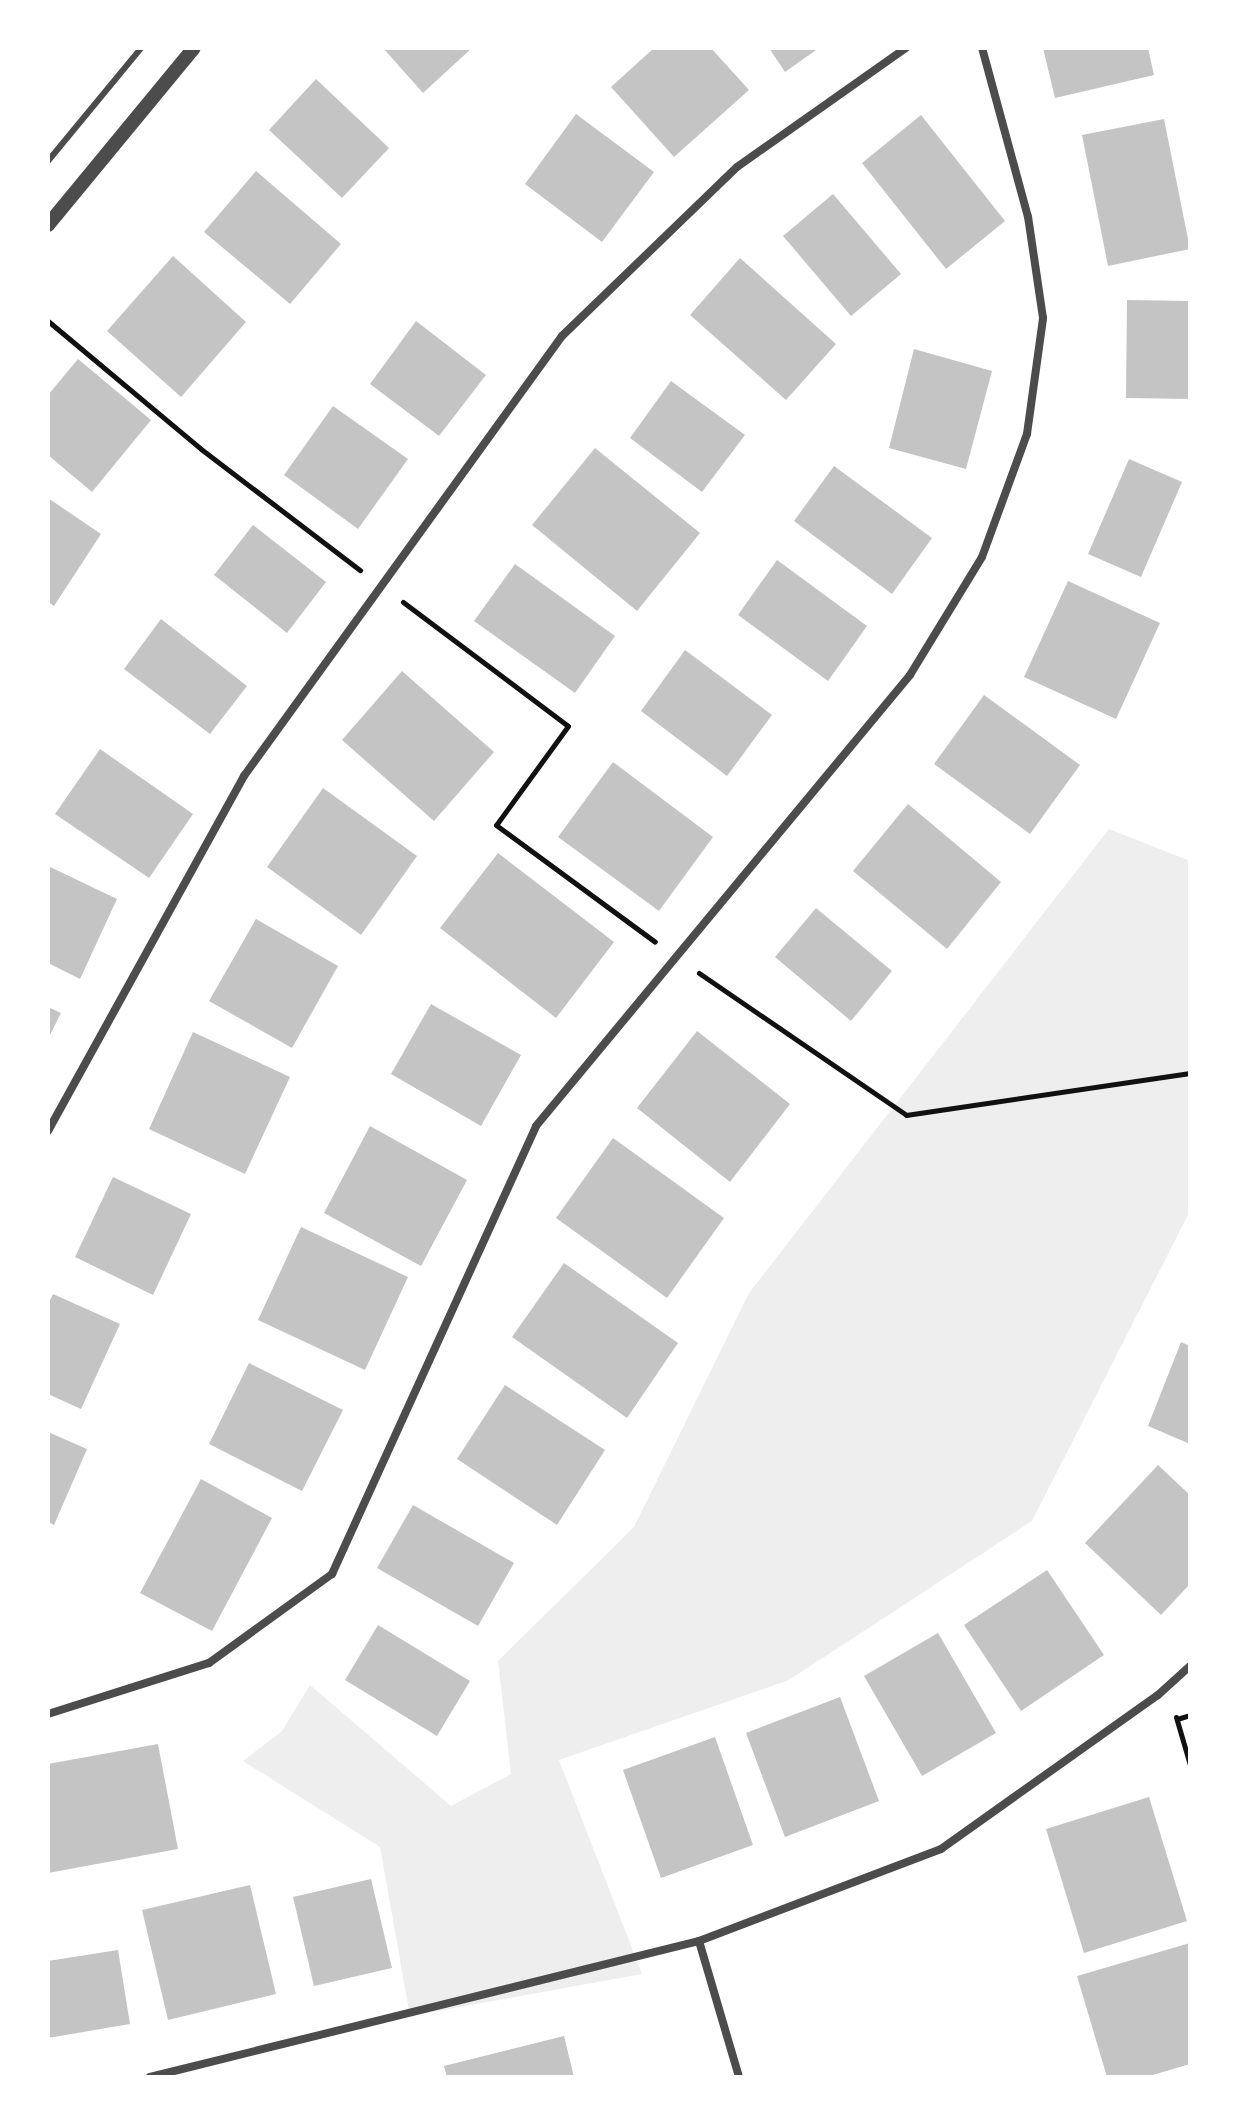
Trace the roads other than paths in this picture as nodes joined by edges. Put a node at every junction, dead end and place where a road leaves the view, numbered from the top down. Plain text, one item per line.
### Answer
1 (141, 48) edge
2 (194, 48) edge
3 (906, 48) edge
4 (982, 48) edge
5 (48, 161) edge
6 (48, 225) edge
7 (48, 1131) edge
8 (1190, 1666) edge
9 (48, 1714) edge
10 (699, 1941) junction
11 (150, 2077) edge
12 (739, 2077) edge

1 - 5 lane
2 - 6 street
3 - 7 street
4 - 9 street
8 - 10 street
10 - 11 street
10 - 12 street

